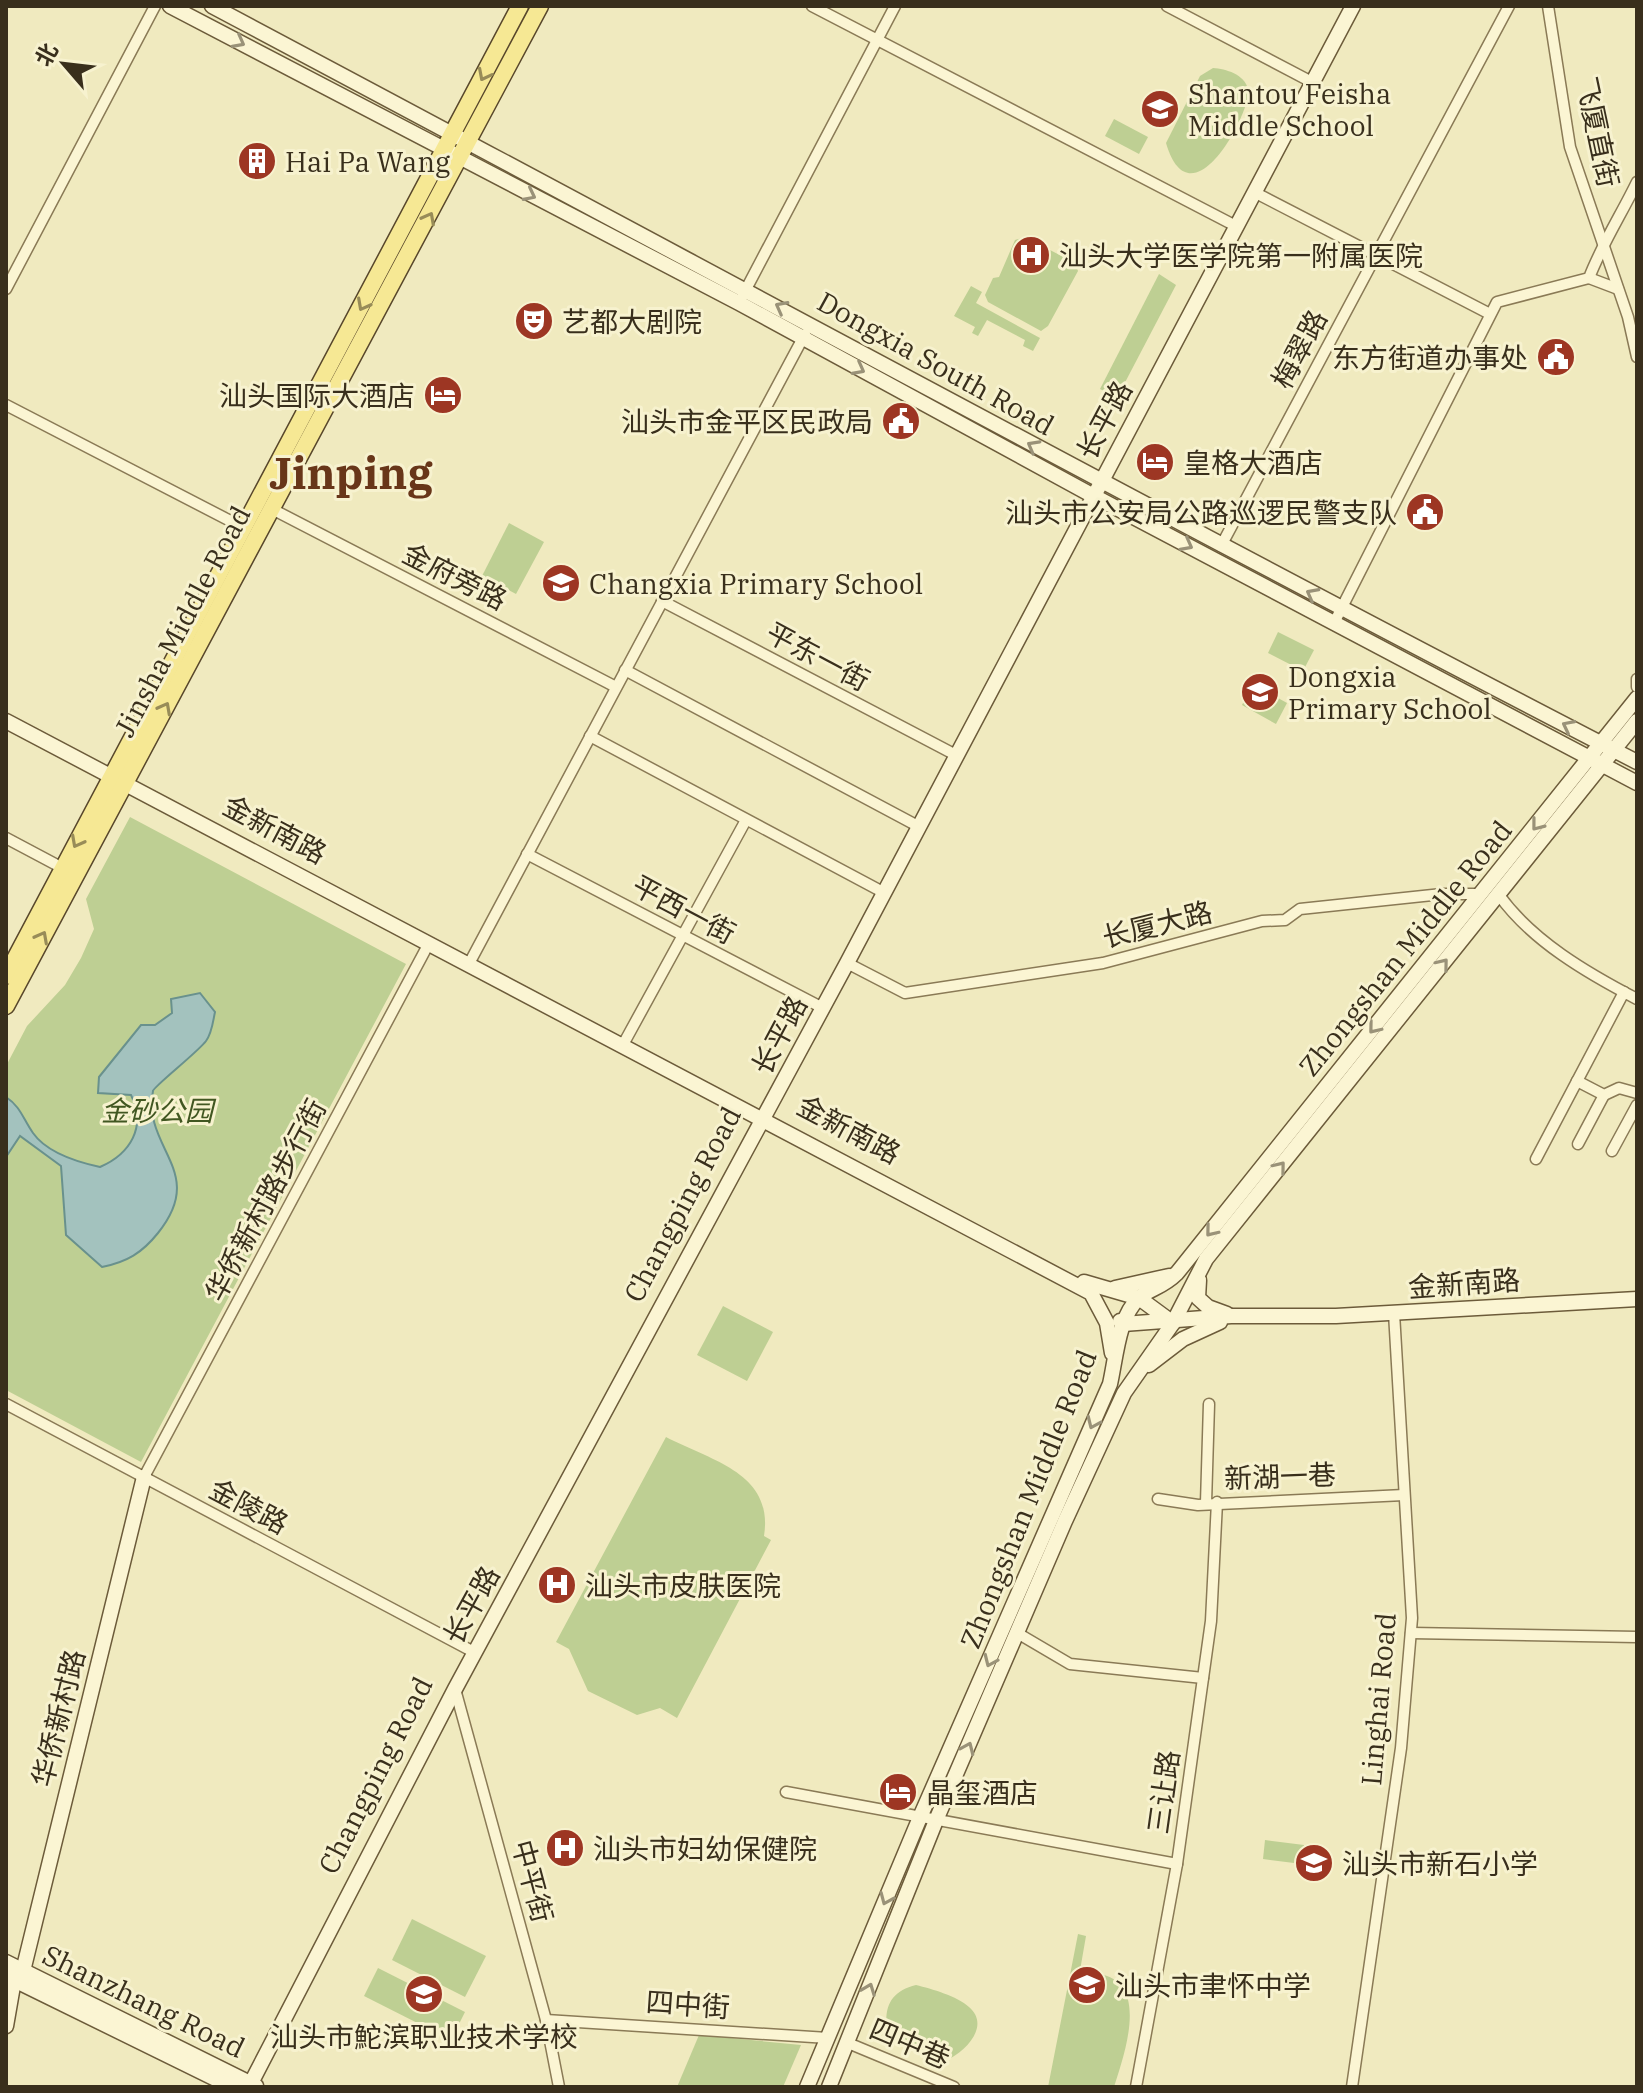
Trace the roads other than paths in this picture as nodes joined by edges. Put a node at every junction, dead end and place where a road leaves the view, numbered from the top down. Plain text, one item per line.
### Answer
1 (155, 6) edge
2 (212, 6) edge
3 (520, 6) edge
4 (540, 6) edge
5 (812, 6) edge
6 (895, 6) edge
7 (1167, 6) edge
8 (1344, 6) edge
9 (1353, 6) edge
10 (1509, 6) edge
11 (1548, 6) edge
12 (180, 8) edge
13 (877, 40) junction
14 (1306, 79) junction
15 (454, 134) junction
16 (469, 142) junction
17 (445, 151) junction
18 (461, 160) junction
19 (1637, 182) edge
20 (1254, 192) junction
21 (1230, 223) junction
22 (1602, 246) junction
23 (1376, 255) junction
24 (1589, 278) junction
25 (6, 289) edge
26 (747, 289) junction
27 (1618, 289) junction
28 (739, 303) junction
29 (1490, 314) junction
30 (810, 322) junction
31 (802, 338) junction
32 (1637, 357) edge
33 (6, 405) edge
34 (1094, 488) junction
35 (272, 509) junction
36 (244, 528) junction
37 (1221, 546) junction
38 (662, 601) junction
39 (1341, 609) junction
40 (1334, 623) junction
41 (625, 670) junction
42 (1637, 679) edge
43 (616, 687) junction
44 (1637, 687) edge
45 (1637, 698) edge
46 (6, 718) edge
47 (1637, 721) edge
48 (590, 736) junction
49 (1608, 747) junction
50 (952, 753) junction
51 (1596, 762) junction
52 (1637, 762) edge
53 (118, 779) junction
54 (1637, 783) edge
55 (746, 820) junction
56 (914, 824) junction
57 (6, 838) edge
58 (527, 854) junction
59 (55, 864) dead end
60 (879, 890) junction
61 (1482, 894) junction
62 (1499, 895) junction
63 (683, 935) junction
64 (428, 945) junction
65 (471, 960) junction
66 (847, 963) junction
67 (6, 976) edge
68 (1624, 992) junction
69 (1637, 999) edge
70 (6, 1006) edge
71 (819, 1006) junction
72 (625, 1041) junction
73 (1577, 1081) junction
74 (1637, 1093) edge
75 (1604, 1095) junction
76 (1637, 1105) edge
77 (762, 1117) junction
78 (1578, 1144) dead end
79 (1612, 1151) dead end
80 (1536, 1159) dead end
81 (1206, 1259) junction
82 (1177, 1273) junction
83 (1093, 1290) junction
84 (1139, 1298) junction
85 (1637, 1299) edge
86 (1394, 1313) junction
87 (1231, 1316) junction
88 (1173, 1323) junction
89 (1123, 1324) junction
90 (1110, 1384) junction
91 (1124, 1393) junction
92 (6, 1404) edge
93 (1209, 1404) dead end
94 (144, 1477) junction
95 (1404, 1495) junction
96 (1158, 1499) dead end
97 (1212, 1503) junction
98 (1411, 1633) junction
99 (1019, 1634) junction
100 (1637, 1637) edge
101 (470, 1650) junction
102 (1203, 1678) junction
103 (455, 1689) junction
104 (786, 1792) dead end
105 (921, 1815) junction
106 (937, 1818) junction
107 (1177, 1864) junction
108 (6, 1962) edge
109 (15, 1976) edge
110 (546, 2020) junction
111 (6, 2026) edge
112 (828, 2038) junction
113 (848, 2043) junction
114 (247, 2085) edge
115 (559, 2087) edge
116 (807, 2087) edge
117 (829, 2087) edge
118 (954, 2087) edge
119 (1136, 2087) edge
120 (1352, 2087) edge

1 - 25 street
2 - 15 street, Dongxia South Road
3 -> 15 main road, Jinsha Middle Road
4 - 16 main road, Jinsha Middle Road
5 - 13 street
6 - 13 street
7 - 14 street
8 - 14 street, Changping Road
9 - 20 street, 长平路
10 - 23 street, 梅翠路
11 - 22 street, 飞厦直街
12 -> 17 street, Dongxia South Road
13 - 21 street
13 - 26 street
14 - 21 street, Changping Road
15 - 16 street, Dongxia South Road
15 - 17 main road, Jinsha Middle Road
16 - 18 main road, Jinsha Middle Road
16 - 26 street, Dongxia South Road
17 - 18 street, Dongxia South Road
17 -> 36 main road, Jinsha Middle Road
18 -> 28 street, Dongxia South Road
35 -> 18 main road, Jinsha Middle Road
19 - 22 street
20 - 23 street
20 - 34 street, 长平路
21 - 34 street, Changping Road
22 - 24 street
22 - 27 street, 飞厦直街
23 - 29 street
23 - 37 street, 梅翠路
24 - 27 street
24 - 29 street
26 - 28 street
30 -> 26 street, Dongxia South Road
27 - 32 street, 飞厦直街
28 - 31 street, Dongxia South Road
29 - 39 street
30 - 31 street
34 -> 30 street, Dongxia South Road
31 -> 34 street, Dongxia South Road
31 - 38 street
33 - 36 street
34 - 37 street, Dongxia South Road
34 -> 40 street, Dongxia South Road
34 - 50 street, Changping Road
34 - 66 street, 长平路
35 - 43 street, 金府旁路
53 -> 35 main road, Jinsha Middle Road
36 - 53 main road, Jinsha Middle Road
39 -> 37 street, Dongxia South Road
38 - 41 street
38 - 50 street, 平东一街
39 - 40 street
49 -> 39 street, Dongxia South Road
40 - 51 street, Dongxia South Road
41 - 43 street
41 - 56 street
42 - 44 street
43 - 48 street
45 - 49 street, Zhongshan Middle Road
46 - 53 street, 金新南路
47 - 49 street, Zhongshan Middle Road
48 - 55 street
48 - 58 street
49 - 51 street, Zhongshan Middle Road
49 - 52 street, Dongxia South Road
50 - 56 street, Changping Road
51 - 54 street, Dongxia South Road
51 -> 61 street, Zhongshan Middle Road
51 - 62 street, Zhongshan Middle Road
53 - 64 street, 金新南路
53 - 65 street, 金新南路
53 -> 67 main road, Jinsha Middle Road
70 -> 53 main road, Jinsha Middle Road
55 - 60 street
55 - 63 street
56 - 60 street, Changping Road
57 - 59 street
58 - 63 street, 平西一街
58 - 65 street
60 - 71 street, Changping Road
61 - 66 street, 长厦大路
61 -> 82 street, Zhongshan Middle Road
62 - 68 street
81 -> 62 street, Zhongshan Middle Road
63 - 71 street, 平西一街
63 - 72 street
64 - 77 street, 金新南路
64 - 94 street, 华侨新村路步行街
65 - 72 street, 金新南路
66 - 77 street, 长平路
68 - 69 street
68 - 73 street
71 - 77 street, Changping Road
72 - 77 street, 金新南路
73 - 75 street
73 - 80 street
74 - 75 street
75 - 78 street
76 - 79 street
77 - 83 street, 金新南路
77 - 101 street, Changping Road
77 - 103 street, 长平路
81 - 87 street
81 - 88 street, Zhongshan Middle Road
82 - 83 street
82 - 84 street, Zhongshan Middle Road
83 - 84 street, 金新南路
83 - 89 street
83 - 90 street
84 - 88 street, 金新南路
84 - 89 street, Zhongshan Middle Road
85 - 86 street, 金新南路
86 - 87 street, 金新南路
86 - 95 street, Linghai Road
87 - 88 street, 金新南路
87 - 91 street
88 - 89 street
88 - 91 street, Zhongshan Middle Road
89 - 90 street, Zhongshan Middle Road
90 -> 105 street, Zhongshan Middle Road
91 - 99 street, Zhongshan Middle Road
92 - 94 street, 金陵路
93 - 97 street, 三让路
94 - 101 street, 金陵路
94 - 109 street, 华侨新村路
95 - 97 street, 新湖一巷
95 - 98 street, Linghai Road
96 - 97 street, 新湖一巷
97 - 102 street, 三让路
98 - 100 street
98 - 120 street, Linghai Road
99 - 102 street
106 -> 99 street, Zhongshan Middle Road
101 - 114 street, Changping Road
102 - 107 street, 三让路
103 - 110 street, 中平街
103 - 114 street, 长平路
104 - 105 street
105 - 106 street
105 -> 112 street, Zhongshan Middle Road
106 - 107 street
113 -> 106 street, Zhongshan Middle Road
107 - 119 street, 三让路
108 - 109 street, Shanzhang Road
109 - 111 street, 华侨新村路
109 - 114 street, Shanzhang Road
110 - 112 street, 四中街
110 - 115 street, 中平街
112 - 116 street, Zhongshan Middle Road
113 - 117 street, Zhongshan Middle Road
113 - 118 street, 四中巷

